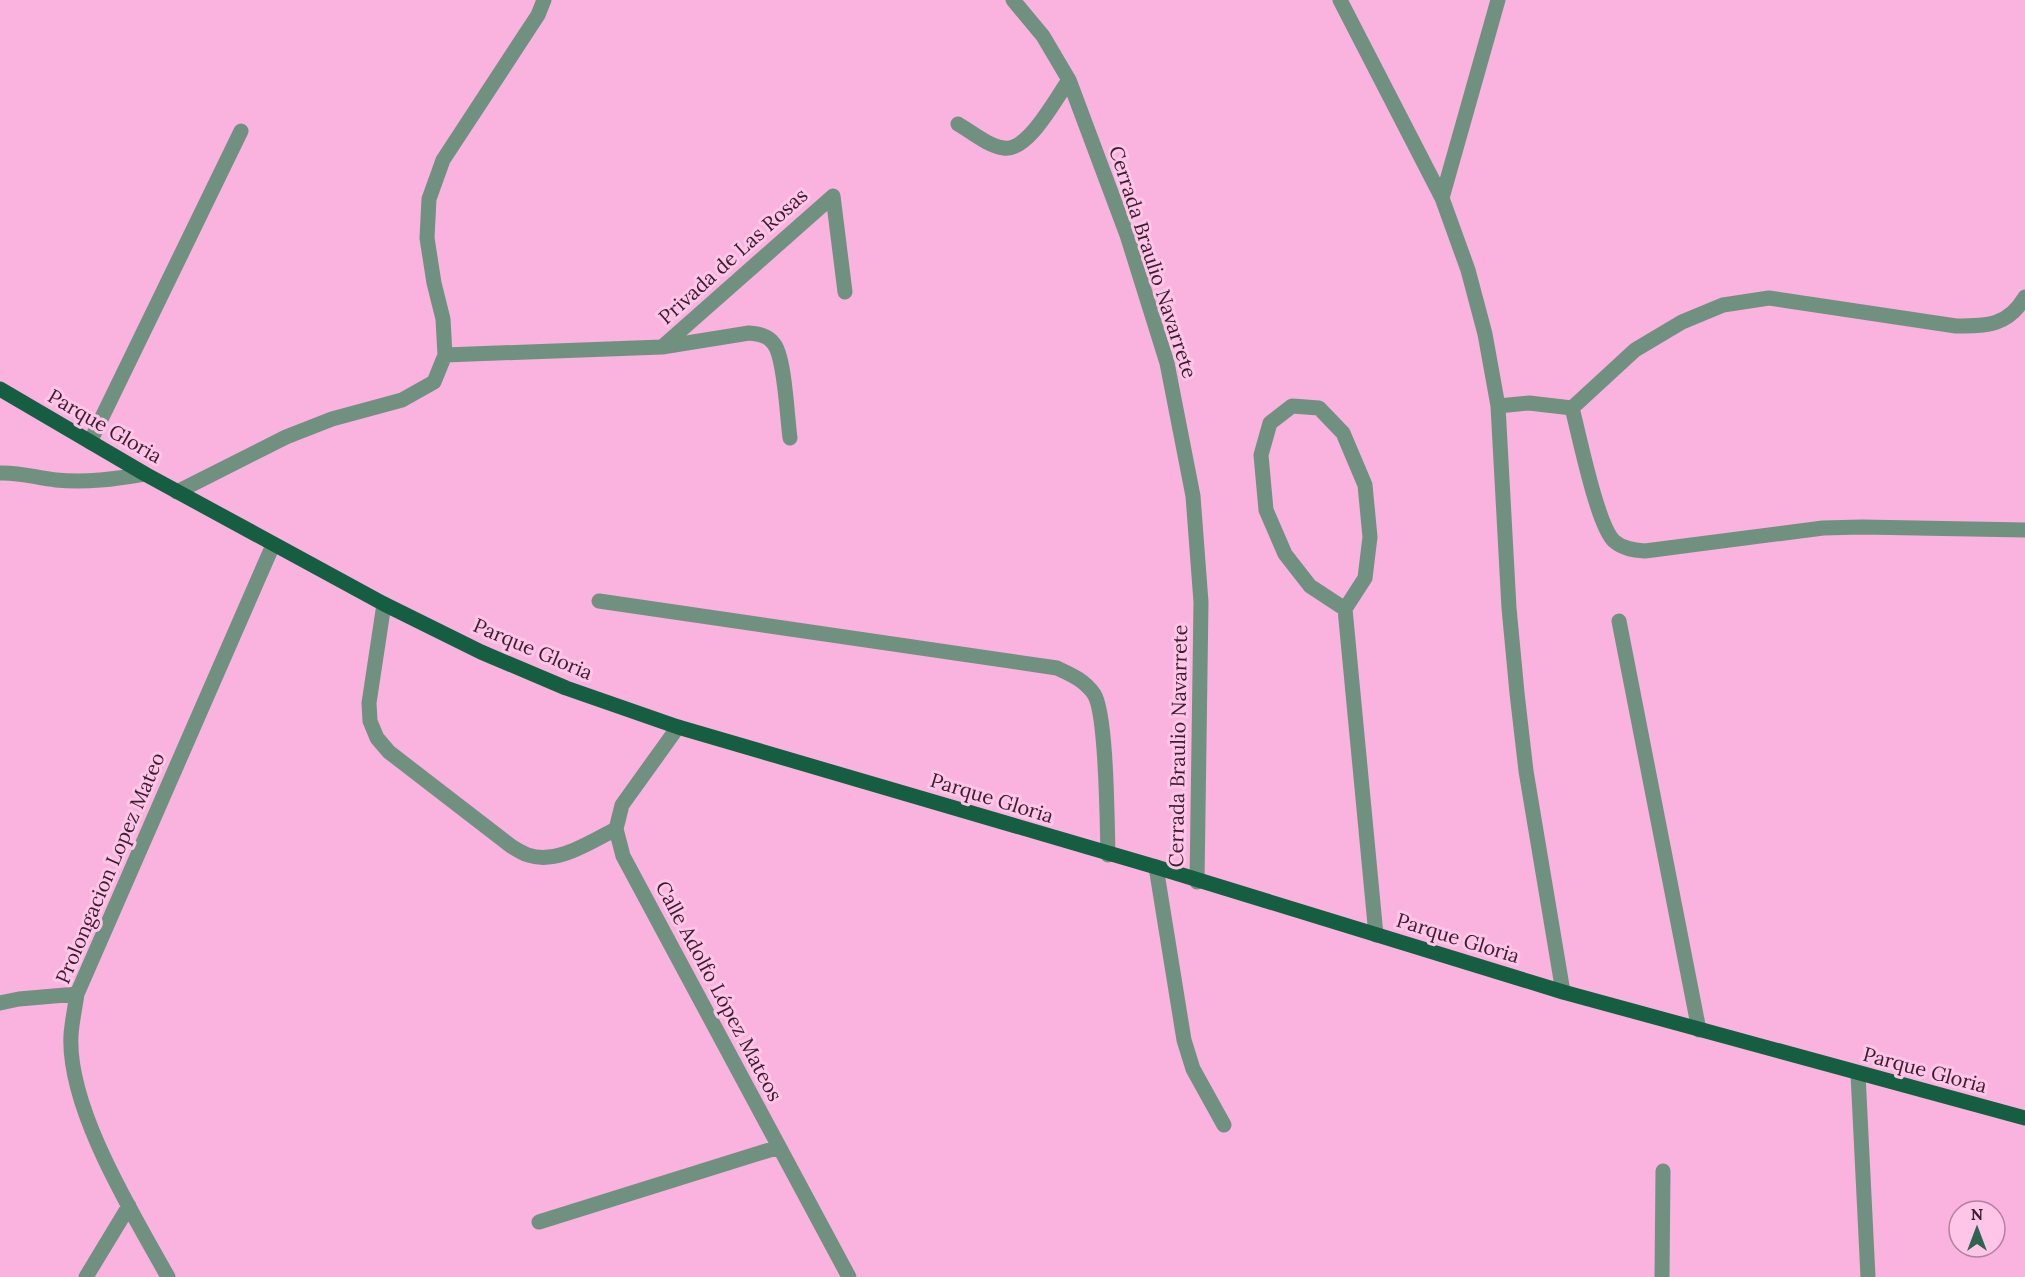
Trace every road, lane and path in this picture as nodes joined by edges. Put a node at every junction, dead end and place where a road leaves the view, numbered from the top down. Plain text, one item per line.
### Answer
1 (544, 0) edge
2 (1012, 0) edge
3 (1340, 0) edge
4 (1498, 0) edge
5 (1069, 80) junction
6 (958, 124) dead end
7 (241, 132) dead end
8 (1442, 198) junction
9 (845, 292) dead end
10 (2025, 297) edge
11 (662, 347) junction
12 (445, 355) junction
13 (0, 389) edge
14 (1498, 406) junction
15 (1572, 408) junction
16 (790, 438) dead end
17 (90, 442) junction
18 (0, 473) edge
19 (145, 474) junction
20 (177, 492) junction
21 (2025, 530) edge
22 (273, 545) junction
23 (599, 601) dead end
24 (384, 604) junction
25 (1345, 609) junction
26 (1619, 621) dead end
27 (678, 727) junction
28 (616, 830) junction
29 (1108, 855) junction
30 (1156, 867) junction
31 (1197, 882) junction
32 (1376, 935) junction
33 (1563, 992) junction
34 (77, 994) junction
35 (0, 1004) edge
36 (1699, 1030) junction
37 (1858, 1074) junction
38 (2022, 1113) edge
39 (1224, 1125) dead end
40 (779, 1147) junction
41 (1663, 1171) dead end
42 (129, 1206) junction
43 (538, 1222) dead end
44 (86, 1277) edge
45 (168, 1277) edge
46 (849, 1277) edge
47 (1662, 1277) edge
48 (1868, 1277) edge

1 - 12 street
2 - 5 street, Cerrada Braulio Navarrete
3 - 8 street
4 - 8 street
5 - 6 street
5 - 31 street, Cerrada Braulio Navarrete
7 - 17 street
8 - 14 street
9 - 11 street, Privada de Las Rosas
10 - 15 street
11 - 12 street, Privada de Las Rosas
11 - 16 street
12 - 20 street
13 - 17 main road, Parque Gloria
14 - 15 street
14 - 33 street
15 - 21 street
17 - 19 main road, Parque Gloria
18 - 19 street
19 - 20 main road, Parque Gloria
20 - 22 main road, Parque Gloria
22 - 24 main road, Parque Gloria
22 - 34 street, Prolongacion Lopez Mateo
23 - 29 street
24 - 27 main road, Parque Gloria
24 - 28 street
25 - 25 street
25 - 32 street
26 - 36 street
27 - 28 street
27 - 29 main road, Parque Gloria
28 - 40 street, Calle Adolfo López Mateos
29 - 30 main road, Parque Gloria
30 - 31 main road, Parque Gloria
30 - 39 street
31 - 32 main road, Parque Gloria
32 - 33 main road, Parque Gloria
33 - 36 main road, Parque Gloria
34 - 35 street
34 - 42 street, Prolongacion Lopez Mateo
36 - 37 main road, Parque Gloria
37 - 38 main road, Parque Gloria
37 - 48 street
40 - 43 street
40 - 46 street, Calle Adolfo López Mateos
41 - 47 street
42 - 44 street
42 - 45 street, Prolongacion Lopez Mateo

